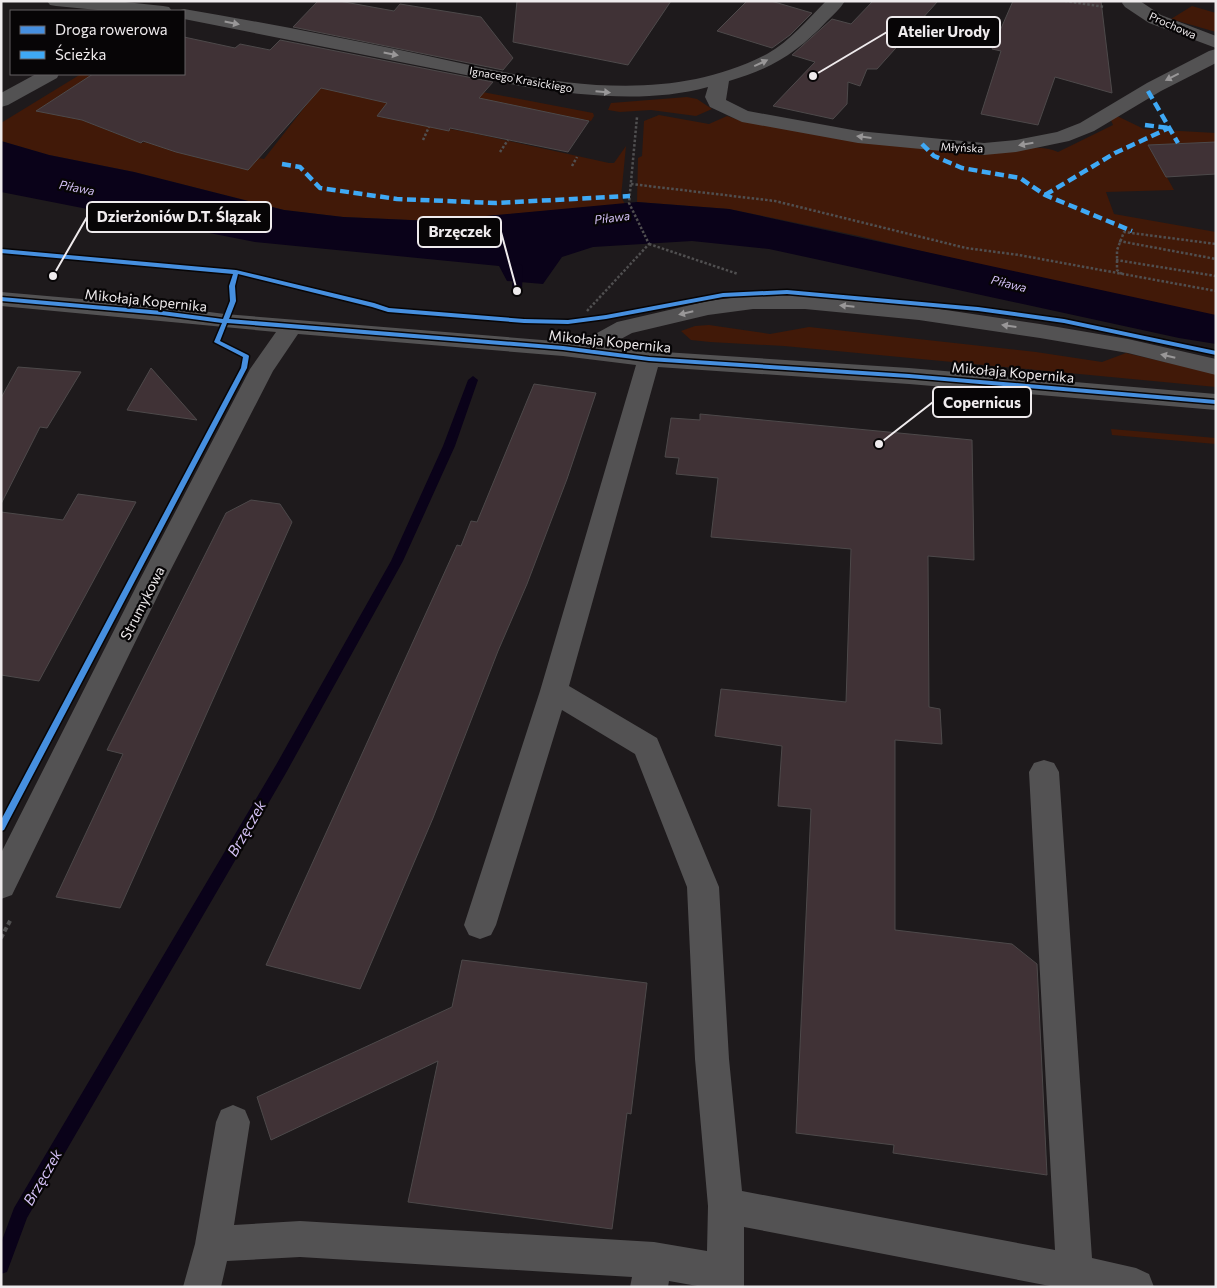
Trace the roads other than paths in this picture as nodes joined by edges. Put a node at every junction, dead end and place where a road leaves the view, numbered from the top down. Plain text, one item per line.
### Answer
1 (56, 1) edge
2 (836, 1) edge
3 (1129, 3) edge
4 (156, 8) edge
5 (185, 14) edge
6 (1216, 43) edge
7 (1216, 55) edge
8 (48, 75) edge
9 (720, 80) junction
10 (1, 101) edge
11 (1, 299) edge
12 (292, 326) junction
13 (583, 350) junction
14 (649, 359) junction
15 (1216, 367) edge
16 (1216, 402) edge
17 (554, 691) junction
18 (1044, 772) dead end
19 (1, 885) edge
20 (480, 925) dead end
21 (233, 1122) dead end
22 (726, 1206) junction
23 (213, 1244) junction
24 (1076, 1272) junction
25 (652, 1273) edge
26 (725, 1280) edge
27 (202, 1287) edge
28 (1136, 1287) edge

1 - 4 street
9 -> 2 street, Ignacego Krasickiego
3 - 6 street, Prochowa
5 -> 9 street, Ignacego Krasickiego
7 -> 9 street, Młyńska
8 - 10 street
11 - 12 street, Mikołaja Kopernika
12 - 13 street, Mikołaja Kopernika
12 - 19 street, Strumykowa
13 - 14 street, Mikołaja Kopernika
15 -> 13 street
14 - 16 street, Mikołaja Kopernika
14 - 17 street
17 - 20 street
17 - 22 street
18 - 24 street
21 - 23 street
22 - 24 street
22 - 26 street
23 - 25 street
23 - 27 street
24 - 28 street
25 - 26 street

